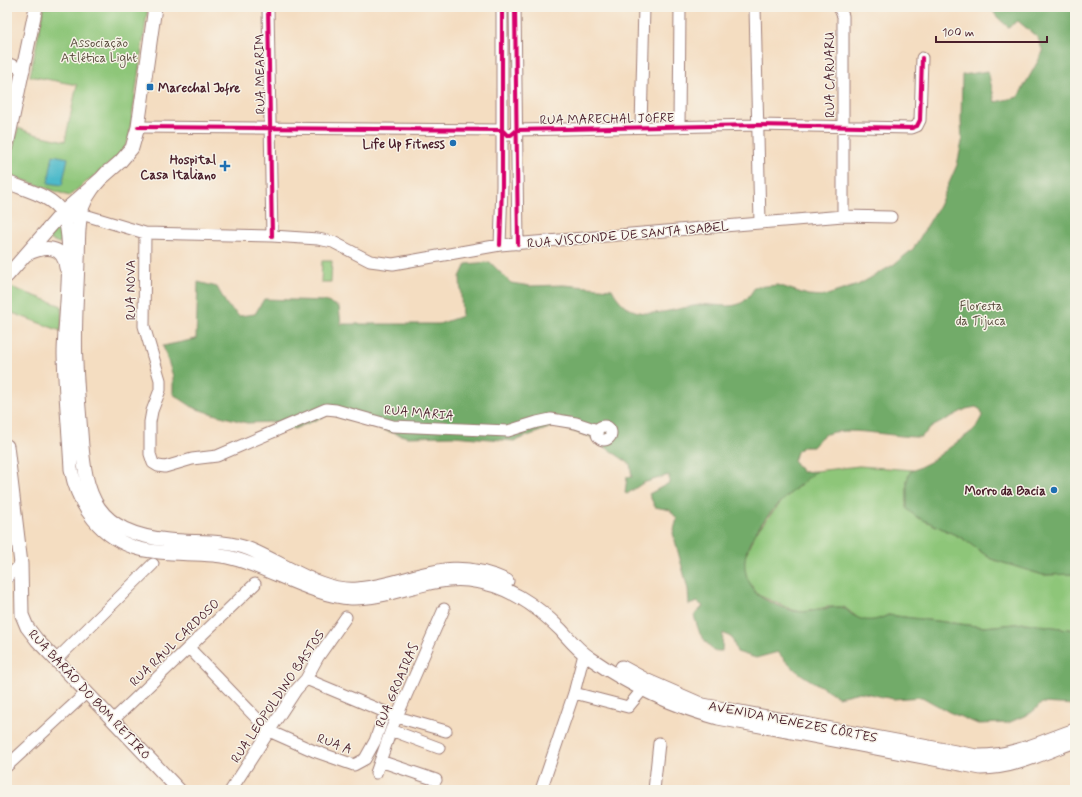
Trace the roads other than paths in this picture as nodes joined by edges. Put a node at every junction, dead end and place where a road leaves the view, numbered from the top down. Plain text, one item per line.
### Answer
1 (36, 7) edge
2 (155, 7) edge
3 (268, 7) edge
4 (502, 7) edge
5 (515, 7) edge
6 (644, 7) edge
7 (680, 7) edge
8 (755, 7) edge
9 (839, 7) edge
10 (922, 58) dead end
11 (7, 63) edge
12 (24, 70) junction
13 (757, 125) junction
14 (679, 126) junction
15 (138, 127) junction
16 (517, 127) junction
17 (641, 127) junction
18 (843, 127) junction
19 (270, 128) junction
20 (502, 128) junction
21 (7, 145) edge
22 (108, 171) junction
23 (7, 182) edge
24 (81, 213) junction
25 (843, 216) junction
26 (891, 217) dead end
27 (64, 218) junction
28 (760, 223) junction
29 (145, 233) junction
30 (272, 236) junction
31 (518, 244) junction
32 (500, 245) junction
33 (25, 255) junction
34 (67, 275) junction
35 (7, 276) edge
36 (597, 430) dead end
37 (7, 446) edge
38 (153, 463) joint
39 (21, 564) junction
40 (153, 564) dead end
41 (7, 578) edge
42 (255, 584) dead end
43 (444, 609) dead end
44 (346, 617) dead end
45 (188, 648) junction
46 (584, 654) junction
47 (56, 660) junction
48 (306, 679) junction
49 (644, 689) junction
50 (574, 692) junction
51 (86, 693) junction
52 (385, 712) junction
53 (397, 717) junction
54 (112, 720) junction
55 (391, 730) junction
56 (1075, 730) edge
57 (269, 731) junction
58 (446, 731) dead end
59 (1075, 741) edge
60 (659, 743) dead end
61 (439, 748) dead end
62 (380, 761) junction
63 (7, 766) edge
64 (376, 773) dead end
65 (436, 780) dead end
66 (175, 789) edge
67 (231, 790) edge
68 (541, 790) edge
69 (654, 790) edge

1 - 12 main road
2 - 15 main road
3 - 19 street, RUA MEARIM
4 - 20 street
5 - 16 street
6 - 17 street
7 - 14 street
8 - 13 street
9 - 18 street, RUA CARUARU
10 - 18 street, RUA MARECHAL JOFRE
11 - 12 street
12 - 21 main road
13 - 14 street, RUA MARECHAL JOFRE
13 - 18 street, RUA MARECHAL JOFRE
13 - 28 street
14 - 17 street, RUA MARECHAL JOFRE
15 - 19 street, RUA MARECHAL JOFRE
15 - 22 main road
16 - 17 street, RUA MARECHAL JOFRE
16 - 20 street, RUA MARECHAL JOFRE
16 - 31 street
18 - 25 street, RUA CARUARU
19 - 20 street, RUA MARECHAL JOFRE
19 - 30 street, RUA MEARIM
20 - 32 street
22 - 24 main road, AVENIDA MENEZES CÔRTES
22 - 27 main road
23 - 27 main road
24 - 27 street
24 - 29 street, RUA VISCONDE DE SANTA ISABEL
24 - 56 main road, AVENIDA MENEZES CÔRTES
25 - 26 street, RUA VISCONDE DE SANTA ISABEL
25 - 28 street, RUA VISCONDE DE SANTA ISABEL
27 - 33 main road
27 - 34 main road, AVENIDA MENEZES CÔRTES
28 - 31 street, RUA VISCONDE DE SANTA ISABEL
29 - 30 street, RUA VISCONDE DE SANTA ISABEL
29 - 38 street, RUA NOVA
30 - 32 street, RUA VISCONDE DE SANTA ISABEL
31 - 32 street, RUA VISCONDE DE SANTA ISABEL
33 - 34 main road
33 - 35 main road
34 - 46 main road, AVENIDA MENEZES CÔRTES
36 - 38 street, RUA MARIA
37 - 39 main road, RUA BARÃO DO BOM RETIRO
39 - 41 street
39 - 47 main road, RUA BARÃO DO BOM RETIRO
40 - 47 street
42 - 45 street, RUA RAUL CARDOSO
43 - 53 street, RUA GROAIRAS
44 - 48 street, RUA LEOPOLDINO BASTOS
45 - 54 street, RUA RAUL CARDOSO
45 - 57 street
46 - 49 main road, AVENIDA MENEZES CÔRTES
46 - 50 street
47 - 51 main road, RUA BARÃO DO BOM RETIRO
48 - 52 street
48 - 57 street, RUA LEOPOLDINO BASTOS
49 - 50 street
49 - 59 main road, AVENIDA MENEZES CÔRTES
50 - 68 street
51 - 54 main road, RUA BARÃO DO BOM RETIRO
51 - 63 street
52 - 53 street
52 - 57 street, RUA A
53 - 55 street, RUA GROAIRAS
53 - 58 street
54 - 66 main road, RUA BARÃO DO BOM RETIRO
55 - 61 street
55 - 62 street, RUA GROAIRAS
57 - 67 street, RUA LEOPOLDINO BASTOS
60 - 69 street
62 - 64 street, RUA GROAIRAS
62 - 65 street

